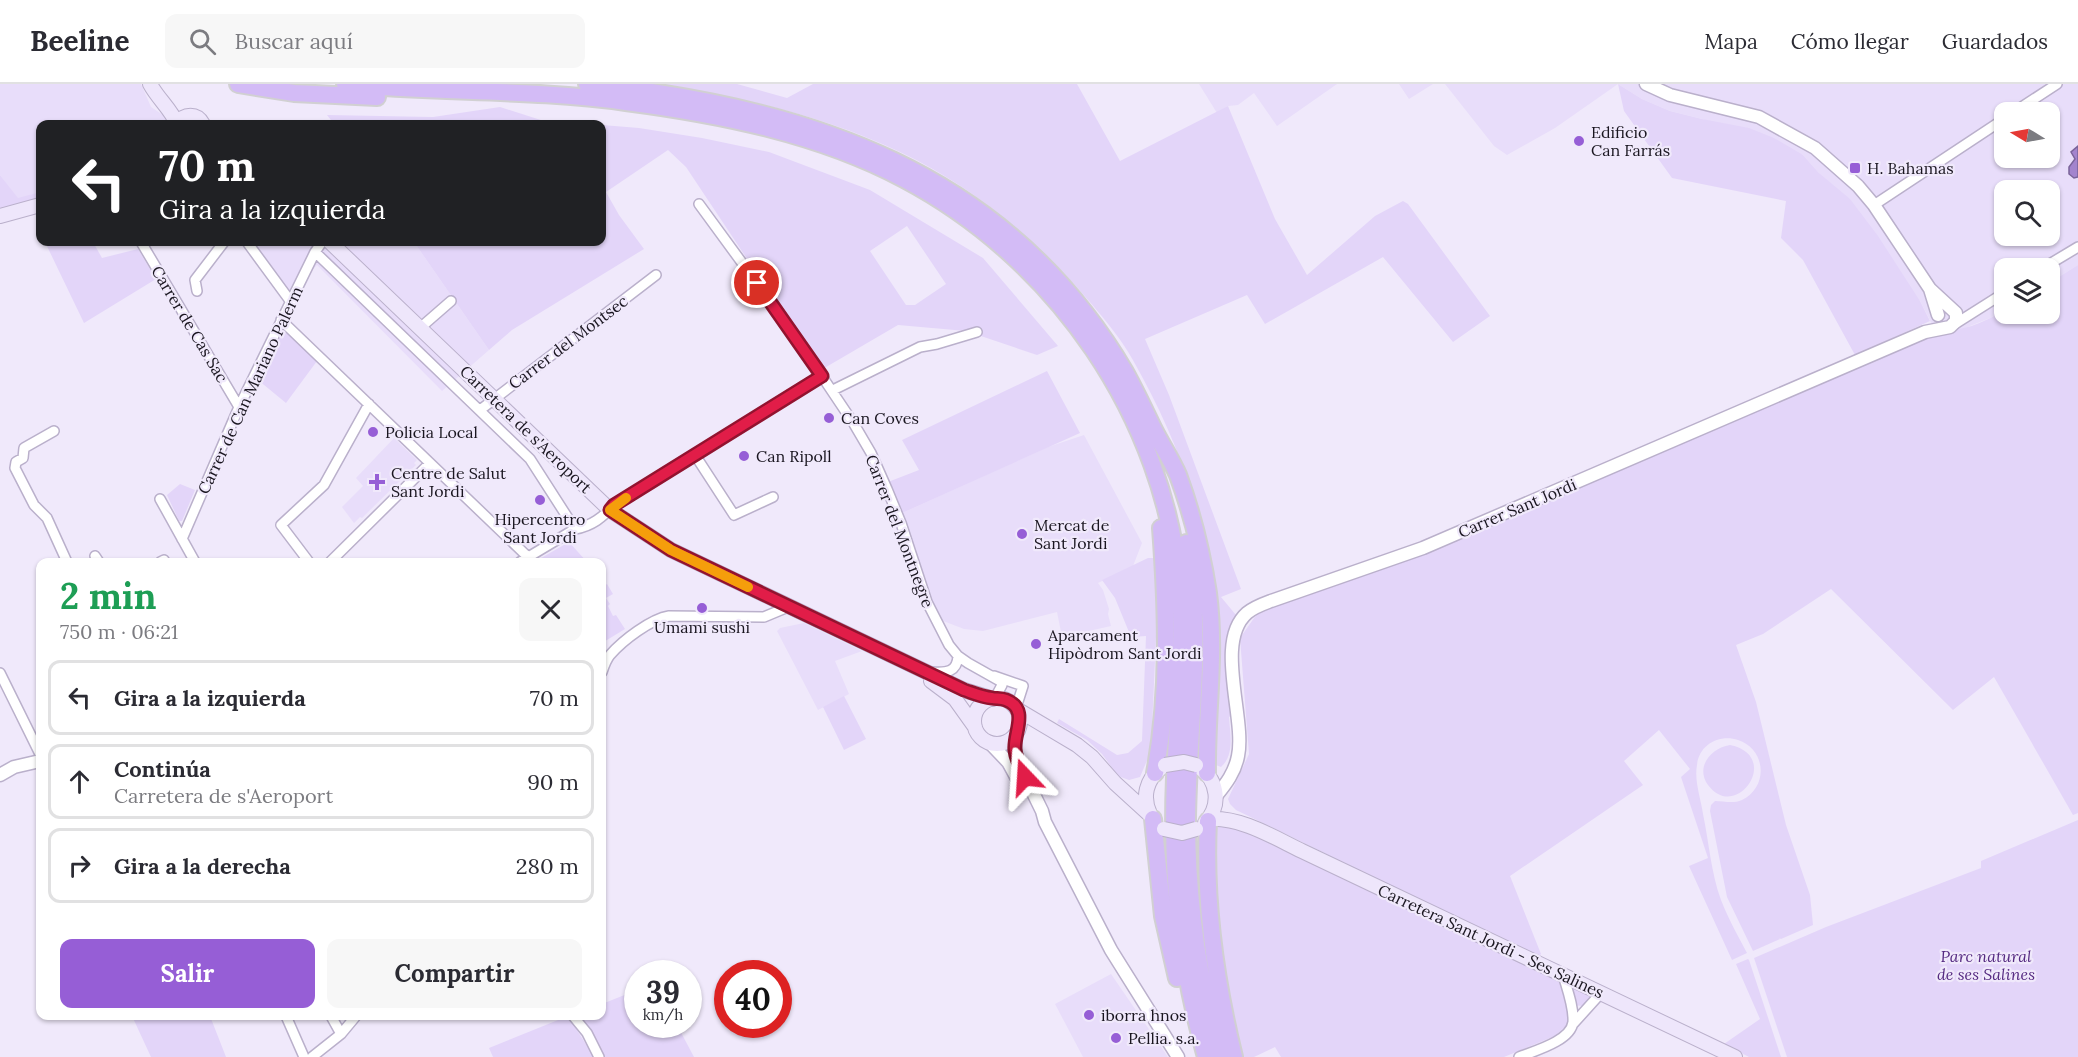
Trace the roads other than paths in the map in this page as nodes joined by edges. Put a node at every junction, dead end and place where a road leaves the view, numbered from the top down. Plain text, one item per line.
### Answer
1 (238, 84) edge
2 (345, 84) edge
3 (587, 84) edge
4 (1646, 84) edge
5 (2056, 84) edge
6 (150, 85) edge
7 (459, 90) junction
8 (2028, 102) edge
9 (165, 105) junction
10 (174, 120) edge
11 (180, 120) edge
12 (195, 120) edge
13 (199, 120) edge
14 (1994, 126) edge
15 (699, 204) dead end
16 (1874, 205) junction
17 (36, 206) edge
18 (0, 216) edge
19 (143, 246) edge
20 (221, 246) edge
21 (250, 246) edge
22 (319, 246) edge
23 (334, 246) edge
24 (2078, 247) edge
25 (315, 252) junction
26 (2060, 258) edge
27 (656, 274) dead end
28 (197, 291) dead end
29 (1994, 299) edge
30 (451, 301) dead end
31 (291, 302) junction
32 (1947, 318) junction
33 (281, 321) junction
34 (420, 328) junction
35 (977, 332) dead end
36 (822, 376) junction
37 (833, 390) junction
38 (494, 398) junction
39 (369, 404) junction
40 (239, 407) junction
41 (480, 410) junction
42 (1154, 430) junction
43 (54, 431) dead end
44 (695, 455) junction
45 (430, 463) junction
46 (1158, 479) junction
47 (773, 497) dead end
48 (160, 499) dead end
49 (610, 510) junction
50 (575, 529) junction
51 (182, 539) junction
52 (65, 558) edge
53 (193, 558) edge
54 (306, 558) edge
55 (334, 558) edge
56 (524, 558) edge
57 (532, 558) edge
58 (788, 606) junction
59 (958, 656) junction
60 (606, 663) edge
61 (907, 664) junction
62 (924, 671) junction
63 (0, 673) edge
64 (989, 674) junction
65 (994, 698) junction
66 (1017, 709) junction
67 (976, 729) junction
68 (1054, 732) junction
69 (1016, 734) junction
70 (989, 742) junction
71 (36, 746) edge
72 (36, 762) edge
73 (1237, 762) junction
74 (1204, 771) junction
75 (1157, 773) junction
76 (0, 775) edge
77 (1115, 783) junction
78 (1216, 797) junction
79 (1040, 813) junction
80 (1155, 821) junction
81 (1204, 823) junction
82 (1247, 826) junction
83 (1563, 975) junction
84 (1601, 993) junction
85 (288, 1020) edge
86 (334, 1020) edge
87 (353, 1020) edge
88 (576, 1020) edge
89 (1573, 1024) junction
90 (341, 1034) junction
91 (304, 1057) edge
92 (312, 1057) edge
93 (599, 1057) edge
94 (1178, 1057) edge
95 (1204, 1057) edge
96 (1220, 1057) edge
97 (1234, 1057) edge
98 (1518, 1057) edge
99 (1735, 1057) edge

1 - 7 highway
2 - 7 highway
3 - 42 highway
4 - 16 street
5 - 8 street
6 - 9 main road
7 - 46 highway
9 - 10 main road
9 - 13 main road
11 - 12 main road
14 - 16 street
15 - 36 street, Carrer del Montnegre
16 - 32 street
17 - 18 main road
19 - 40 street, Carrer de Cas Sac
20 - 28 street
21 - 31 street
22 - 25 street, Carrer de Can Mariano Palerm
23 - 34 main road, Carretera de s'Aeroport
24 - 26 street
25 - 31 street, Carrer de Can Mariano Palerm
25 - 41 street, Carretera de s'Aeroport
27 - 38 street, Carrer del Montsec
29 - 32 street
30 - 34 street
31 - 33 street, Carrer de Can Mariano Palerm
32 - 73 street, Carrer Sant Jordi
33 - 39 street
33 - 40 street, Carrer de Can Mariano Palerm
34 - 38 main road, Carretera de s'Aeroport
35 - 37 street
36 - 37 street, Carrer del Montnegre
36 - 44 street
37 - 59 street, Carrer del Montnegre
38 - 41 street, Carrer del Montsec
38 - 49 main road, Carretera de s'Aeroport
39 - 45 street
39 - 54 street
40 - 51 street, Carrer de Can Mariano Palerm
41 - 50 street, Carretera de s'Aeroport
42 - 74 highway
42 - 96 highway
43 - 52 street
44 - 47 street
44 - 49 street
45 - 55 street
45 - 56 street
46 - 75 highway
46 - 95 highway
48 - 51 street
49 - 50 street
49 - 58 main road, Carretera de s'Aeroport
50 - 57 street
51 - 53 street
58 - 60 street
58 - 61 main road, Carretera de s'Aeroport
59 - 62 street
59 - 64 street, Carrer del Montnegre
61 - 62 main road
61 - 67 main road
62 - 65 main road
63 - 71 street
64 - 65 street
64 - 66 street, Carrer del Montnegre
65 - 66 main road
65 - 67 main road
66 - 68 main road
66 - 69 main road
67 - 70 main road
68 - 69 main road
68 - 77 main road
69 - 70 main road
69 - 79 street
70 - 79 street
72 - 76 street
73 - 74 street
73 - 78 street, Carrer Sant Jordi
74 - 75 main road, bridge
74 - 78 main road
75 - 77 main road
75 - 80 main road
77 - 80 main road
78 - 81 main road
78 - 82 main road, Carretera Sant Jordi - Ses Salines
79 - 94 street
80 - 81 main road, bridge
80 - 95 highway
81 - 82 main road, Carretera Sant Jordi - Ses Salines
81 - 97 highway
82 - 83 main road, Carretera Sant Jordi - Ses Salines
83 - 84 main road, Carretera Sant Jordi - Ses Salines
83 - 89 street
84 - 89 street
84 - 99 main road, Carretera Sant Jordi - Ses Salines
85 - 91 street
86 - 90 street
87 - 90 street
88 - 93 street
89 - 98 street
90 - 92 street

